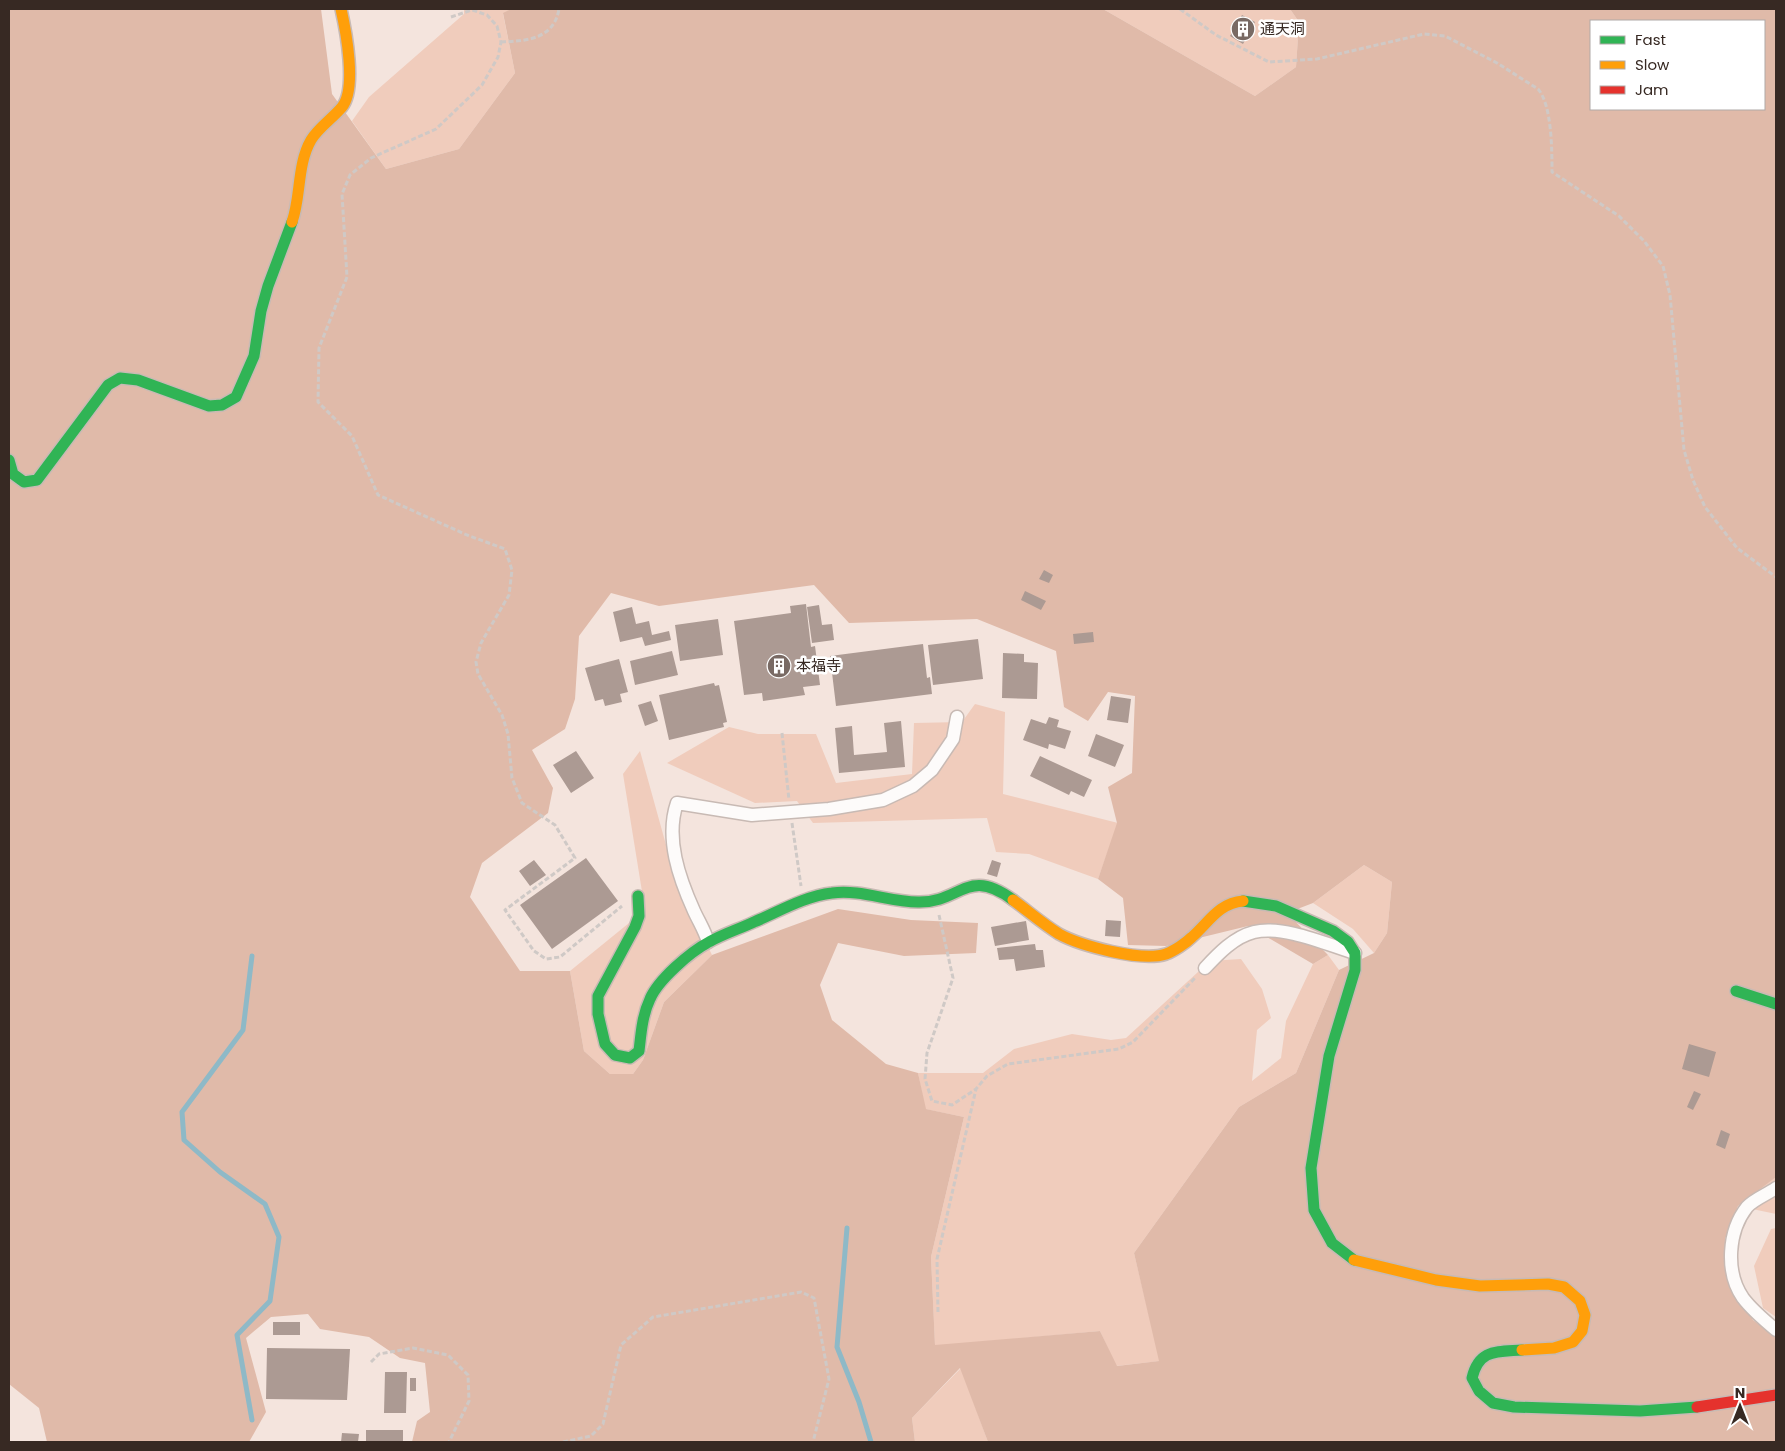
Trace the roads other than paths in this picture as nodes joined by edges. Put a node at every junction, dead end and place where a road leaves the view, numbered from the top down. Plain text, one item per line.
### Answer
1 (342, 9) edge
2 (9, 460) edge
3 (957, 716) dead end
4 (638, 896) road end
5 (708, 942) junction
6 (1355, 953) junction
7 (1205, 968) road end
8 (1736, 992) dead end
9 (1776, 1004) edge
10 (1776, 1188) edge
11 (1776, 1330) edge
12 (1776, 1395) edge

1 - 2 street
3 - 5 street
4 - 5 street
5 - 6 street
6 - 7 street
6 - 12 street
8 - 9 street
10 - 11 street

